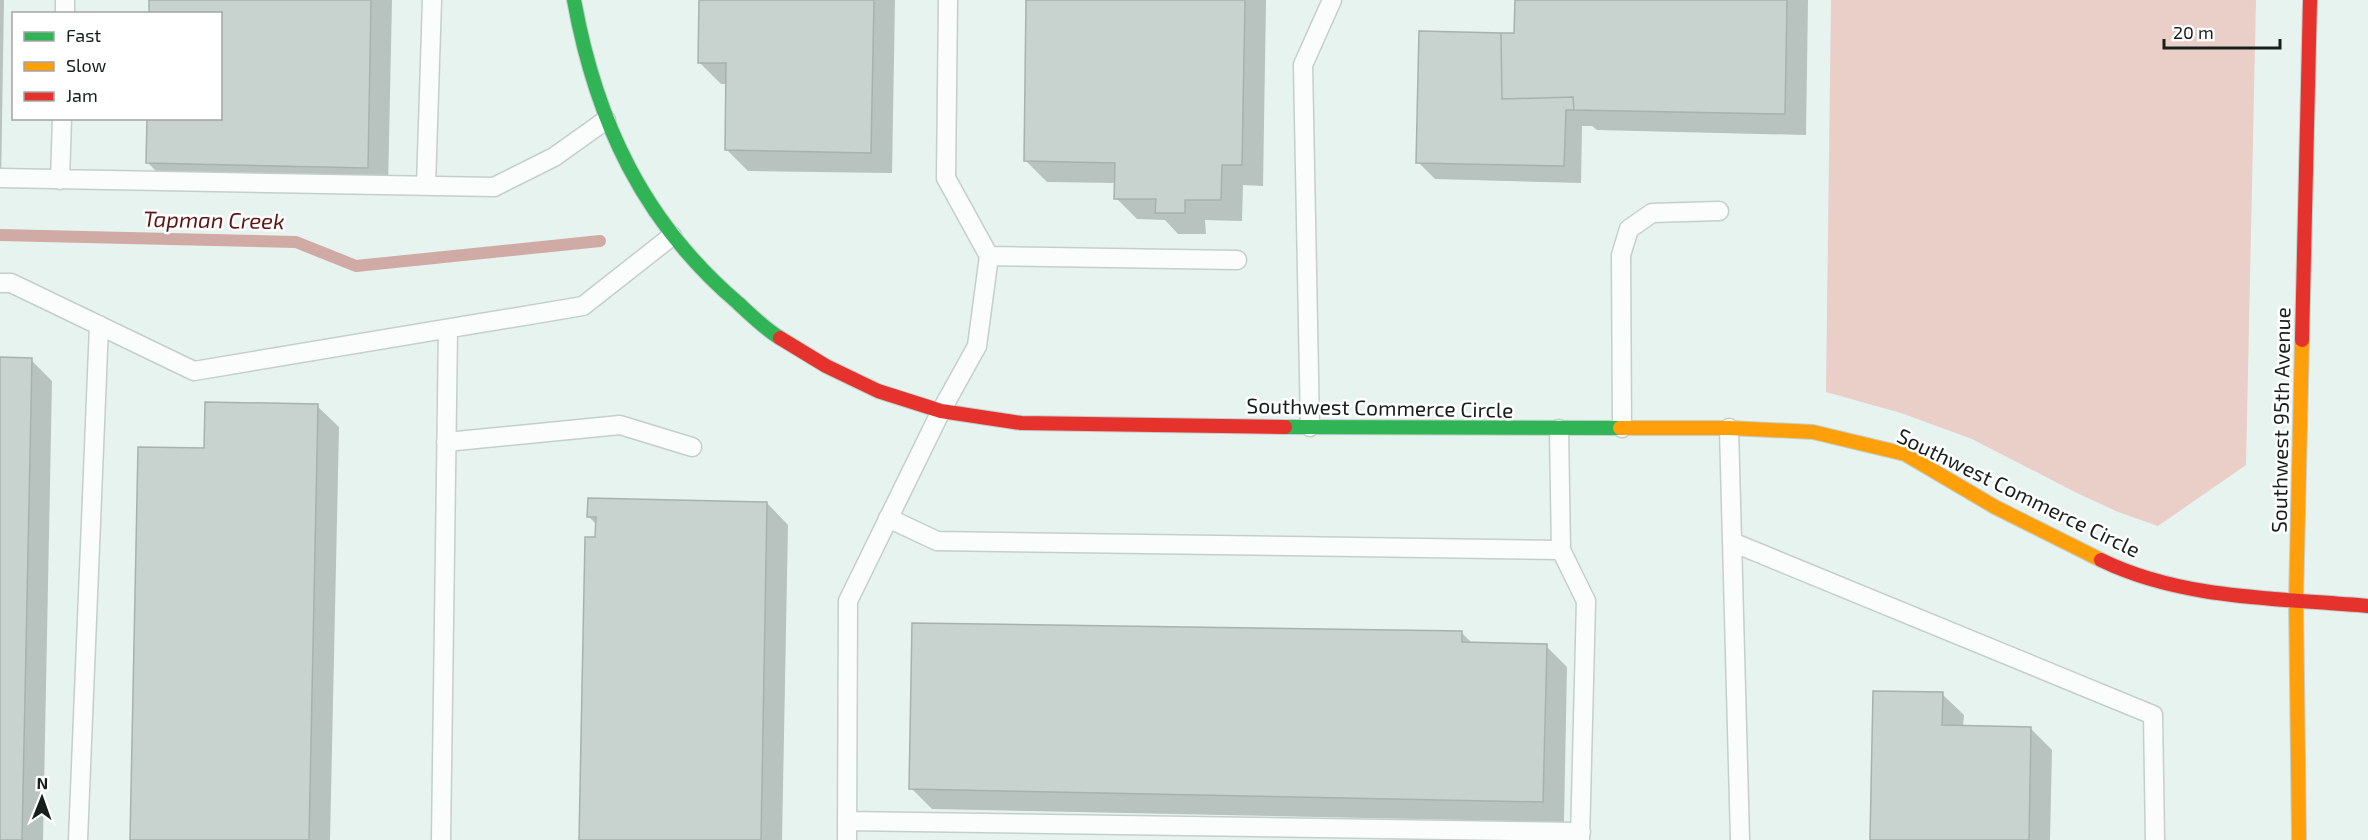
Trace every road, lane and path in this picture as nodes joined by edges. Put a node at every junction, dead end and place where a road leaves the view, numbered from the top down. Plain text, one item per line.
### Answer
1 (432, 0) edge
2 (574, 0) edge
3 (948, 0) edge
4 (1332, 0) edge
5 (2310, 0) edge
6 (62, 120) edge
7 (606, 120) junction
8 (0, 178) edge
9 (60, 180) junction
10 (426, 186) junction
11 (1719, 211) dead end
12 (672, 236) junction
13 (989, 256) junction
14 (1236, 260) dead end
15 (0, 283) edge
16 (99, 325) junction
17 (448, 329) junction
18 (941, 411) junction
19 (1310, 427) junction
20 (1622, 428) junction
21 (1729, 428) junction
22 (1559, 429) junction
23 (446, 442) junction
24 (692, 447) dead end
25 (888, 518) junction
26 (1732, 542) junction
27 (1562, 550) junction
28 (2296, 600) junction
29 (2368, 606) edge
30 (847, 821) junction
31 (1580, 836) edge
32 (78, 840) edge
33 (441, 840) edge
34 (847, 840) edge
35 (1740, 840) edge
36 (2155, 840) edge
37 (2299, 840) edge

1 - 10 lane
2 - 7 street, Southwest Commerce Circle
3 - 13 lane
4 - 19 lane
5 - 28 street, Southwest 95th Avenue
6 - 9 lane
7 - 10 lane
7 - 12 street, Southwest Commerce Circle
8 - 9 lane
9 - 10 lane
11 - 20 lane
12 - 17 lane
12 - 18 street, Southwest Commerce Circle
13 - 14 lane
13 - 18 lane
15 - 16 lane
16 - 17 lane
16 - 32 lane
17 - 23 lane
18 - 19 street, Southwest Commerce Circle
18 - 25 lane
19 - 22 street, Southwest Commerce Circle
20 - 21 street, Southwest Commerce Circle
20 - 22 street, Southwest Commerce Circle
21 - 26 lane
21 - 28 street, Southwest Commerce Circle
22 - 27 lane
23 - 24 lane
23 - 33 lane
25 - 27 lane
25 - 30 lane
26 - 35 lane
26 - 36 lane
27 - 31 lane
28 - 29 street, Southwest Commerce Circle
28 - 37 street, Southwest 95th Avenue
30 - 31 lane
30 - 34 lane

